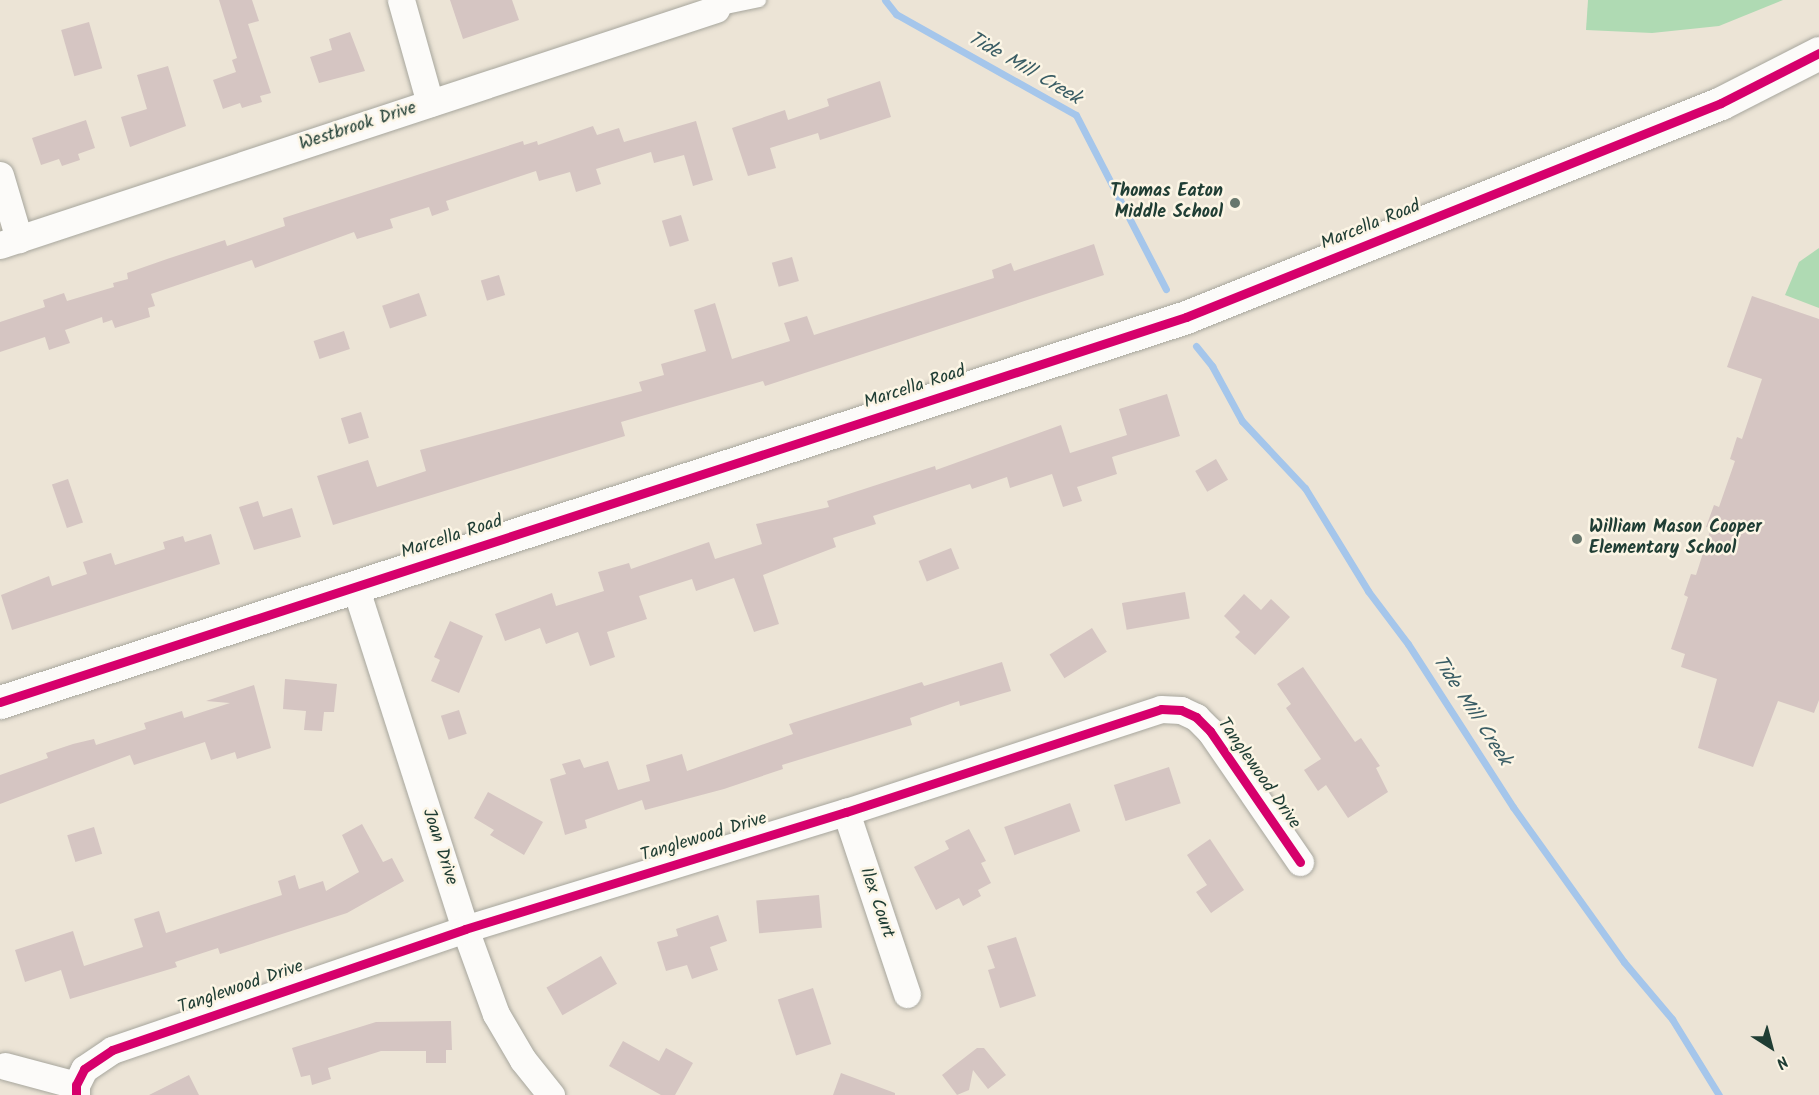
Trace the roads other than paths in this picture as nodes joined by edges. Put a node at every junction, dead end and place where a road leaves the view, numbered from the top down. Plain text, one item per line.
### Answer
1 (401, 0) edge
2 (759, 0) edge
3 (716, 9) joint
4 (1819, 53) edge
5 (430, 103) junction
6 (0, 175) edge
7 (10, 242) edge
8 (356, 586) junction
9 (0, 702) edge
10 (846, 812) junction
11 (1300, 862) dead end
12 (465, 929) junction
13 (907, 994) dead end
14 (5, 1066) dead end
15 (76, 1090) edge
16 (551, 1095) edge

1 - 5 street
2 - 3 lane
3 - 5 street, Westbrook Drive
4 - 8 street, Marcella Road
5 - 7 street, Westbrook Drive
6 - 7 street
8 - 9 street, Marcella Road
8 - 12 street, Joan Drive
10 - 11 street, Tanglewood Drive
10 - 12 street, Tanglewood Drive
10 - 13 street, Ilex Court
12 - 15 street, Tanglewood Drive
12 - 16 street, Joan Drive
14 - 15 street, Tanglewood Drive

